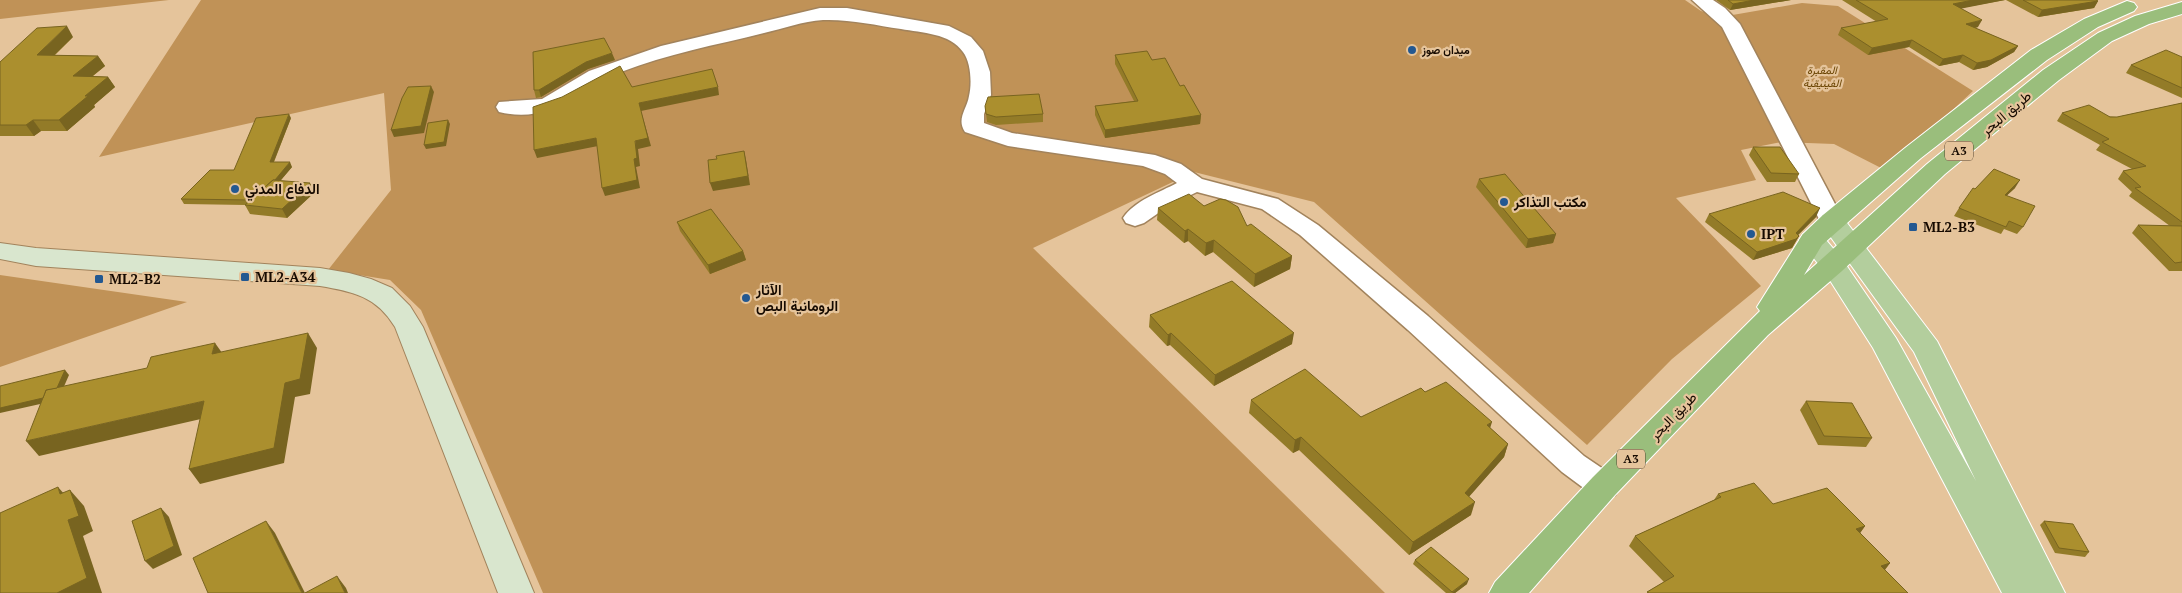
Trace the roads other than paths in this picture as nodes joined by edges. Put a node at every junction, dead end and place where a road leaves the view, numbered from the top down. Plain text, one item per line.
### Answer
1 (1701, 0) edge
2 (2148, 0) edge
3 (2179, 11) edge
4 (507, 107) dead end
5 (1194, 184) junction
6 (1135, 218) dead end
7 (1832, 221) junction
8 (1812, 240) junction
9 (0, 251) edge
10 (1842, 256) junction
11 (1758, 328) junction
12 (1604, 486) junction
13 (516, 593) edge
14 (1507, 593) edge
15 (2020, 593) edge
16 (2047, 593) edge

1 - 7 street
2 - 7 highway, طريق البحر / A3
3 - 10 highway, طريق البحر / A3
4 - 5 street
5 - 6 street
5 - 12 street
7 - 8 highway, طريق البحر / A3
7 - 10 main road
8 - 10 main road
8 - 11 highway, طريق البحر / A3
9 - 13 main road
10 - 11 highway, طريق البحر / A3
10 - 15 main road
10 - 16 main road
11 - 12 highway, طريق البحر / A3
12 - 14 highway, طريق البحر / A3

